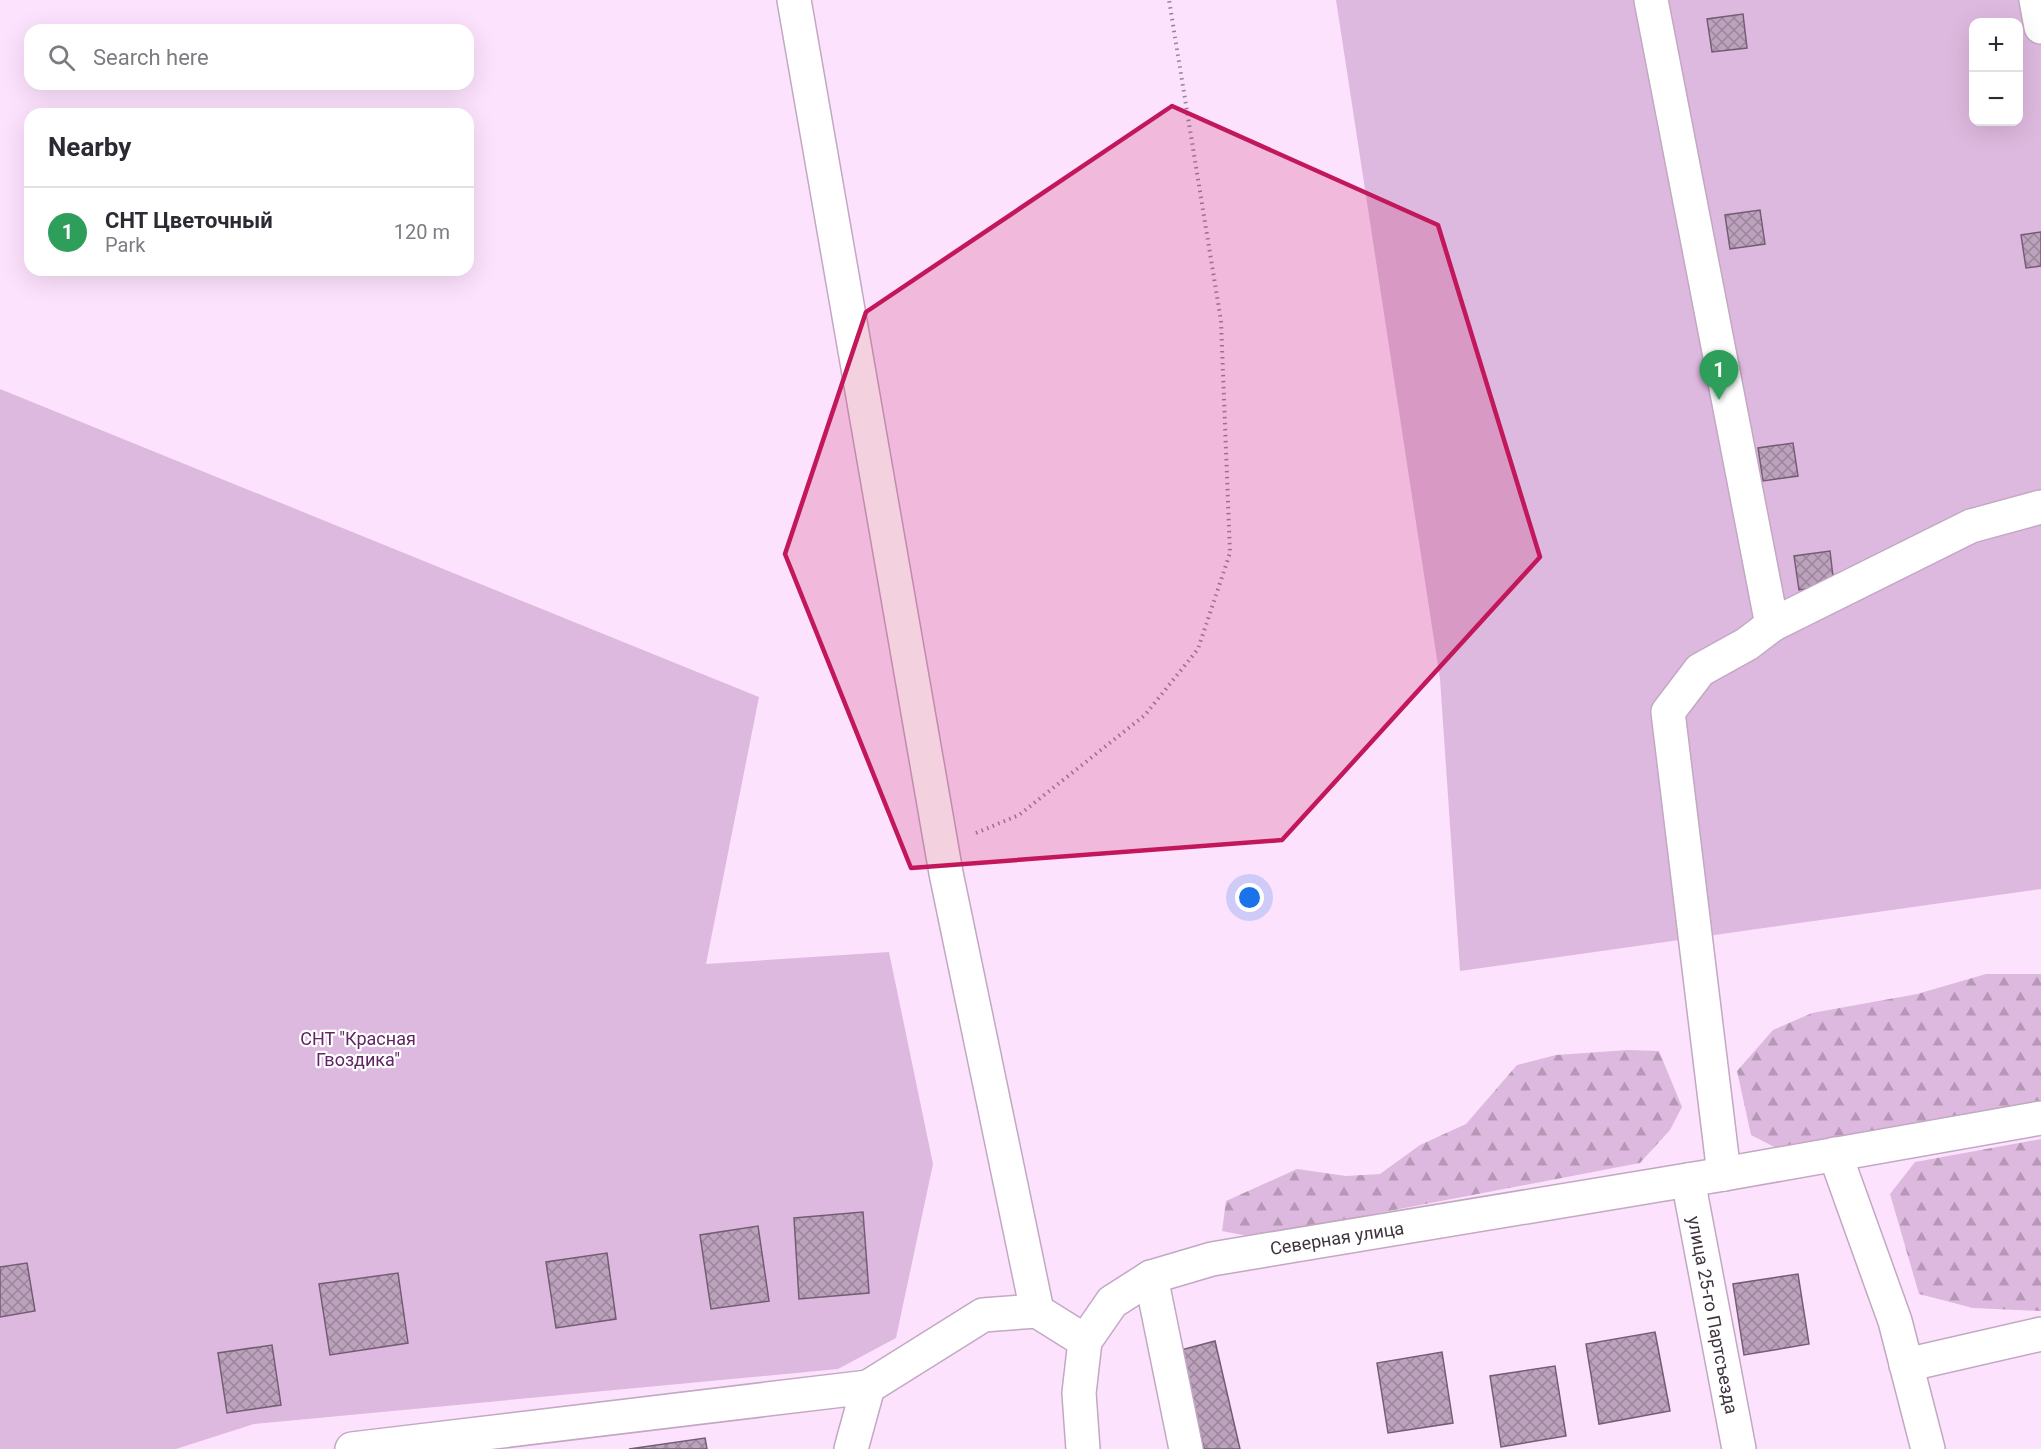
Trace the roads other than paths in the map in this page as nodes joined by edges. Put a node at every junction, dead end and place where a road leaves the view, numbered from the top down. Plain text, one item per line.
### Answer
1 (794, 0) edge
2 (1651, 0) edge
3 (2036, 0) edge
4 (2041, 27) edge
5 (2041, 507) edge
6 (1772, 625) junction
7 (2041, 1118) edge
8 (1835, 1154) junction
9 (1724, 1174) junction
10 (1688, 1180) junction
11 (1151, 1277) junction
12 (1037, 1311) junction
13 (2041, 1334) edge
14 (1084, 1341) junction
15 (1906, 1365) junction
16 (868, 1387) junction
17 (352, 1449) edge
18 (851, 1449) edge
19 (1083, 1449) edge
20 (1186, 1449) edge
21 (1739, 1449) edge
22 (1928, 1449) edge

1 - 12 street
2 - 6 street
3 - 4 street
5 - 6 street
6 - 9 street
7 - 8 street, Северная улица
8 - 9 street, Северная улица
8 - 15 street
9 - 10 street, Северная улица
10 - 11 street, Северная улица
10 - 21 street, улица 25-го Партсъезда
11 - 14 street, Северная улица
11 - 20 street
12 - 14 street
12 - 16 street
13 - 15 street
14 - 19 street
15 - 22 street
16 - 17 street
16 - 18 street

